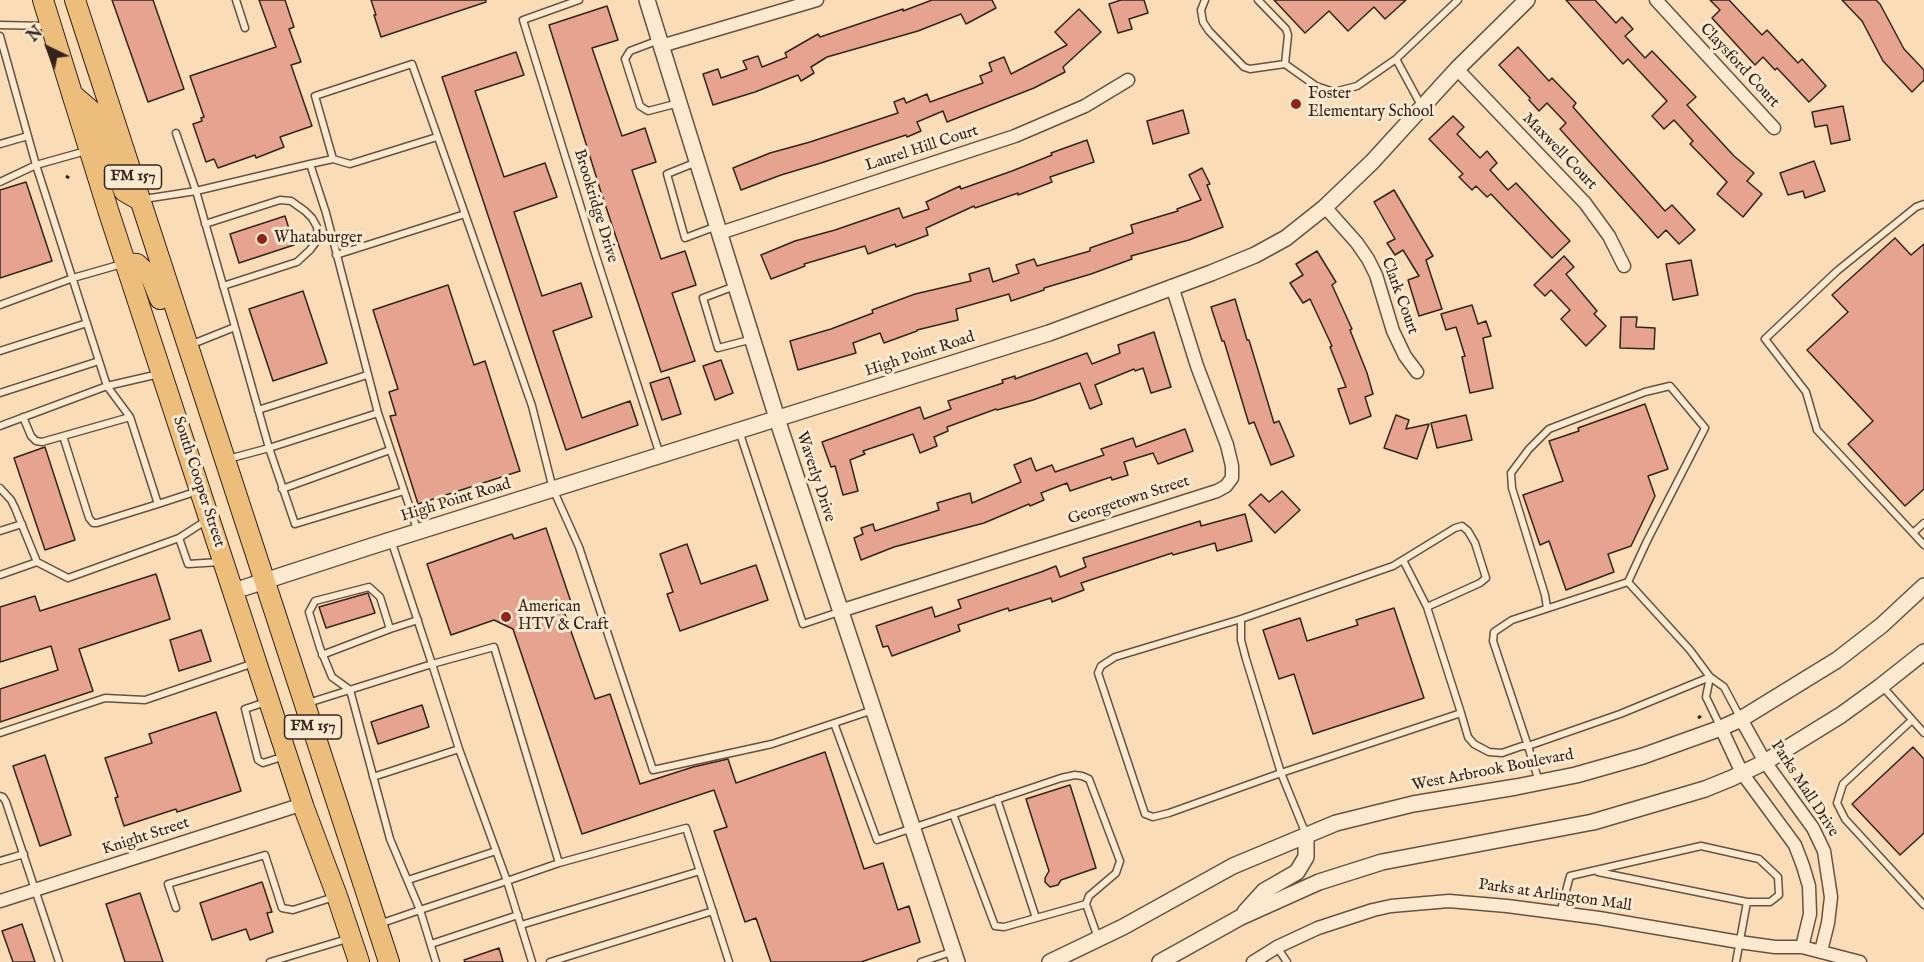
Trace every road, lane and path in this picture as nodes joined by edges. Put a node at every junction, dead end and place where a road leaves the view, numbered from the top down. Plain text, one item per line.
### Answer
1 (43, 0) edge
2 (75, 0) edge
3 (236, 0) edge
4 (579, 0) edge
5 (647, 0) edge
6 (817, 0) edge
7 (1205, 0) edge
8 (1258, 0) edge
9 (1458, 0) edge
10 (1527, 0) edge
11 (1656, 0) edge
12 (0, 25) edge
13 (51, 26) junction
14 (245, 28) dead end
15 (0, 36) edge
16 (660, 43) junction
17 (1396, 59) junction
18 (1285, 64) junction
19 (1457, 69) junction
20 (1128, 80) dead end
21 (72, 94) junction
22 (679, 103) junction
23 (1423, 107) junction
24 (1774, 128) dead end
25 (176, 133) dead end
26 (28, 136) junction
27 (437, 137) junction
28 (0, 144) edge
29 (90, 150) junction
30 (333, 159) junction
31 (698, 162) junction
32 (310, 164) junction
33 (36, 165) junction
34 (0, 182) edge
35 (196, 191) junction
36 (140, 200) junction
37 (1924, 204) edge
38 (1325, 207) junction
39 (465, 214) junction
40 (205, 224) junction
41 (719, 229) junction
42 (336, 255) junction
43 (126, 263) junction
44 (1624, 266) dead end
45 (73, 278) junction
46 (736, 285) junction
47 (223, 286) junction
48 (1172, 286) junction
49 (0, 305) edge
50 (87, 323) junction
51 (235, 327) junction
52 (753, 339) junction
53 (187, 346) junction
54 (0, 351) edge
55 (99, 361) junction
56 (1417, 372) dead end
57 (162, 374) junction
58 (367, 375) junction
59 (107, 386) junction
60 (0, 393) edge
61 (258, 410) junction
62 (378, 413) junction
63 (23, 417) junction
64 (130, 417) junction
65 (778, 419) junction
66 (0, 426) edge
67 (739, 431) junction
68 (63, 436) junction
69 (269, 448) junction
70 (390, 450) junction
71 (661, 456) junction
72 (226, 460) junction
73 (0, 488) edge
74 (282, 489) junction
75 (553, 489) junction
76 (201, 490) junction
77 (404, 491) junction
78 (158, 504) junction
79 (210, 518) junction
80 (1924, 523) edge
81 (22, 524) junction
82 (0, 531) edge
83 (418, 532) junction
84 (1913, 533) junction
85 (179, 538) junction
86 (391, 540) junction
87 (1924, 545) edge
88 (224, 561) junction
89 (1403, 561) junction
90 (37, 562) junction
91 (0, 575) edge
92 (266, 582) junction
93 (1628, 582) junction
94 (1924, 586) edge
95 (234, 591) junction
96 (1427, 607) junction
97 (1547, 608) junction
98 (840, 611) junction
99 (1241, 619) junction
100 (417, 620) junction
101 (390, 629) junction
102 (1924, 651) edge
103 (322, 655) junction
104 (257, 662) junction
105 (432, 664) junction
106 (1710, 677) junction
107 (1881, 686) junction
108 (350, 690) junction
109 (270, 700) junction
110 (305, 704) junction
111 (873, 710) junction
112 (1461, 713) junction
113 (1741, 719) junction
114 (1912, 720) junction
115 (834, 723) junction
116 (1721, 728) junction
117 (0, 733) edge
118 (1924, 733) edge
119 (1528, 746) junction
120 (459, 749) junction
121 (287, 756) junction
122 (1765, 762) junction
123 (1281, 773) junction
124 (1742, 773) junction
125 (374, 777) junction
126 (1539, 783) junction
127 (0, 796) edge
128 (997, 799) junction
129 (303, 804) junction
130 (953, 814) junction
131 (912, 828) junction
132 (1306, 834) junction
133 (496, 851) junction
134 (24, 854) junction
135 (0, 861) edge
136 (559, 864) junction
137 (700, 871) junction
138 (1594, 871) junction
139 (408, 880) junction
140 (507, 881) junction
141 (36, 890) junction
142 (338, 896) junction
143 (0, 901) edge
144 (1748, 902) junction
145 (1086, 904) junction
146 (1924, 904) edge
147 (176, 908) dead end
148 (420, 910) junction
149 (713, 911) junction
150 (1560, 913) junction
151 (518, 915) junction
152 (1241, 917) junction
153 (1036, 918) junction
154 (376, 925) junction
155 (521, 926) junction
156 (351, 937) junction
157 (1098, 939) junction
158 (1739, 942) junction
159 (431, 944) junction
160 (1802, 947) junction
161 (1277, 948) junction
162 (1821, 951) junction
163 (955, 956) edge
164 (59, 962) edge
165 (270, 962) edge
166 (359, 962) edge
167 (388, 962) edge
168 (436, 962) edge
169 (532, 962) edge
170 (550, 962) edge
171 (729, 962) edge
172 (921, 962) edge
173 (1050, 962) edge
174 (1160, 962) edge
175 (1253, 962) edge
176 (1287, 962) edge
177 (1736, 962) edge
178 (1860, 962) edge

1 - 13 main road, South Cooper Street / FM 157
2 - 36 main road, South Cooper Street / FM 157
3 - 14 lane
4 - 71 lane, Brookridge Drive
5 - 16 street, Waverly Drive
6 - 16 street
7 - 18 lane
8 - 18 lane
9 - 17 lane
10 - 19 street, High Point Road
11 - 24 street, Claysford Court
12 - 13 lane
13 - 21 main road, South Cooper Street / FM 157
15 - 26 lane
16 - 22 street, Waverly Drive
16 - 22 lane
17 - 18 lane
17 - 23 lane
19 - 23 street, High Point Road
19 - 44 street, Maxwell Court
20 - 41 street, Laurel Hill Court
21 - 29 main road, South Cooper Street / FM 157
21 - 36 main road
22 - 31 street, Waverly Drive
23 - 38 street, High Point Road
25 - 35 lane
26 - 28 lane
26 - 33 lane
27 - 30 lane
27 - 30 lane
27 - 39 lane
29 - 33 lane
29 - 43 main road, South Cooper Street / FM 157
30 - 32 lane
31 - 41 street, Waverly Drive
31 - 41 lane
32 - 35 lane
32 - 42 lane
33 - 34 lane
33 - 45 lane
35 - 36 lane
35 - 40 lane
36 - 53 main road, South Cooper Street / FM 157
37 - 84 lane
38 - 48 street, High Point Road
38 - 56 street, Clark Court
39 - 42 lane
39 - 75 lane
40 - 47 lane
40 - 47 lane
41 - 46 street, Waverly Drive
42 - 58 lane
43 - 45 lane
43 - 53 main road
43 - 57 main road, South Cooper Street / FM 157
45 - 49 lane
45 - 50 lane
46 - 52 street, Waverly Drive
46 - 52 lane
47 - 51 lane
48 - 65 street, High Point Road
48 - 98 street, Georgetown Street
50 - 54 lane
50 - 55 lane
51 - 53 lane
51 - 61 lane
52 - 65 street, Waverly Drive
53 - 72 main road, South Cooper Street / FM 157
55 - 59 lane
55 - 60 lane
57 - 59 lane
57 - 76 main road, South Cooper Street / FM 157
58 - 61 lane
58 - 62 lane
59 - 63 lane
59 - 64 lane
61 - 69 lane
62 - 69 lane
62 - 70 lane
63 - 66 lane
63 - 68 lane
64 - 68 lane
64 - 78 lane
65 - 67 street, High Point Road
65 - 98 street, Waverly Drive
67 - 71 street, High Point Road
67 - 98 lane
68 - 78 lane
69 - 72 lane
69 - 74 lane
70 - 74 lane
70 - 77 lane
71 - 75 street, High Point Road
72 - 92 main road, South Cooper Street / FM 157
73 - 81 lane
74 - 77 lane
75 - 83 street, High Point Road
75 - 115 lane
76 - 78 lane
76 - 79 main road, South Cooper Street / FM 157
77 - 83 lane
79 - 85 lane
79 - 88 main road, South Cooper Street / FM 157
80 - 84 lane
81 - 82 lane
81 - 90 lane
83 - 86 street, High Point Road
84 - 87 lane
85 - 88 lane
85 - 90 lane
86 - 92 street, High Point Road
86 - 100 lane
88 - 95 main road, South Cooper Street / FM 157
89 - 96 lane
89 - 96 lane
89 - 99 lane
90 - 91 lane
92 - 95 street, High Point Road
92 - 110 main road, South Cooper Street / FM 157
93 - 97 lane
93 - 97 lane
93 - 106 lane
94 - 113 street, West Arbrook Boulevard
95 - 104 main road, South Cooper Street / FM 157
96 - 112 lane
97 - 119 lane
98 - 111 street, Waverly Drive
99 - 123 lane
99 - 123 lane
100 - 101 lane
100 - 105 lane
101 - 103 lane
101 - 103 lane
102 - 107 street
103 - 108 lane
104 - 109 main road, South Cooper Street / FM 157
104 - 117 lane
105 - 108 lane
105 - 120 lane
105 - 136 lane
106 - 113 lane
106 - 116 lane
106 - 119 lane
107 - 114 lane
107 - 122 street
108 - 110 lane
108 - 125 lane
109 - 121 main road, South Cooper Street / FM 157
109 - 121 lane
110 - 154 main road, South Cooper Street / FM 157
111 - 115 lane
111 - 131 street, Waverly Drive
112 - 119 lane
112 - 123 lane
113 - 116 street, West Arbrook Boulevard
113 - 122 street, Parks Mall Drive
114 - 118 lane
114 - 146 lane
115 - 131 lane
116 - 124 street
116 - 126 street, West Arbrook Boulevard
119 - 126 lane
120 - 125 lane
120 - 133 lane
121 - 129 main road, South Cooper Street / FM 157
122 - 124 street
122 - 162 street, Parks Mall Drive
123 - 132 lane
124 - 152 street
124 - 160 street
125 - 139 lane
126 - 132 street, West Arbrook Boulevard
127 - 134 lane
128 - 130 lane
128 - 145 lane
128 - 153 lane
129 - 141 street, Knight Street
129 - 142 main road, South Cooper Street / FM 157
130 - 131 lane
130 - 153 lane
131 - 163 street, Waverly Drive
132 - 152 street
132 - 157 street, West Arbrook Boulevard
133 - 139 lane
133 - 140 lane
134 - 135 lane
134 - 141 lane
136 - 137 lane
136 - 140 lane
137 - 149 lane
137 - 155 lane
138 - 144 lane
138 - 144 lane
138 - 150 lane
139 - 148 lane
140 - 148 lane
140 - 151 lane
141 - 143 street, Knight Street
141 - 164 lane
142 - 147 lane
142 - 156 main road, South Cooper Street / FM 157
144 - 158 lane
145 - 153 lane
145 - 157 lane
148 - 154 lane
148 - 159 lane
149 - 170 lane
149 - 171 lane
150 - 158 street, Parks at Arlington Mall
150 - 161 street, Parks at Arlington Mall
151 - 155 lane
151 - 159 lane
152 - 174 street
154 - 167 main road, South Cooper Street / FM 157
155 - 169 lane
156 - 165 lane
156 - 166 main road, South Cooper Street / FM 157
157 - 173 street, West Arbrook Boulevard
158 - 160 street, Parks at Arlington Mall
158 - 177 lane
159 - 168 lane
160 - 162 street, Parks at Arlington Mall
161 - 175 street, Parks at Arlington Mall
161 - 176 lane
162 - 178 street, Parks at Arlington Mall
163 - 172 lane

